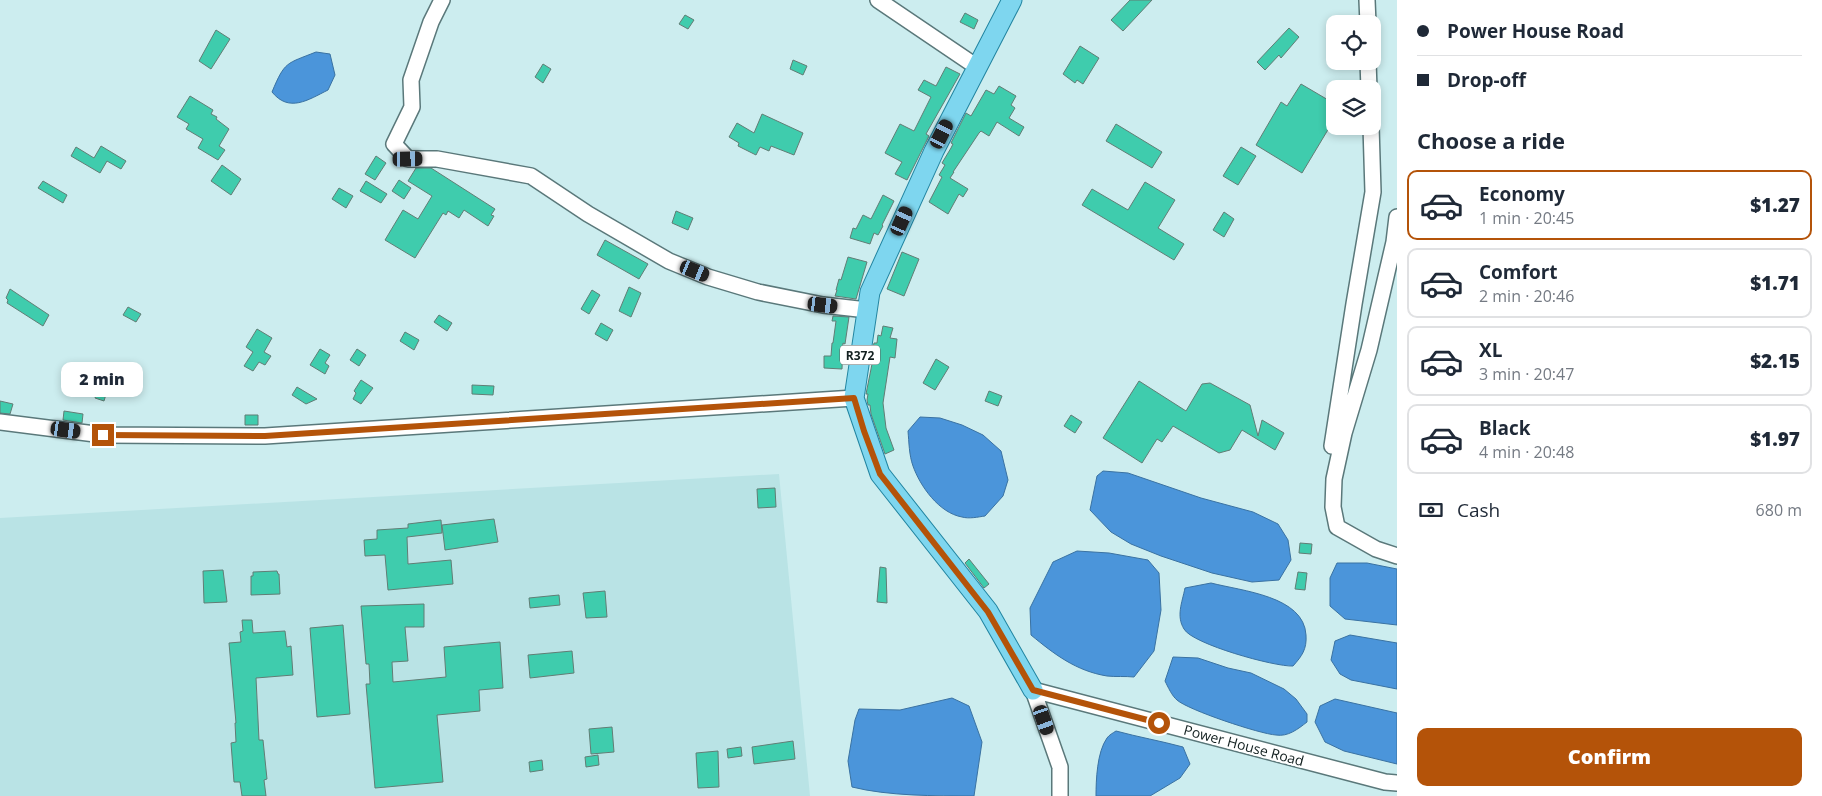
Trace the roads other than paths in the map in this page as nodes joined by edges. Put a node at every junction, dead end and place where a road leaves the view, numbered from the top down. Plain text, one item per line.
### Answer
1 (442, 0) edge
2 (878, 0) edge
3 (1012, 0) edge
4 (1367, 0) edge
5 (1368, 15) edge
6 (977, 67) junction
7 (1371, 135) edge
8 (1397, 217) edge
9 (867, 310) junction
10 (854, 398) junction
11 (0, 422) edge
12 (1333, 507) junction
13 (1397, 556) edge
14 (1033, 690) junction
15 (1397, 783) edge
16 (1060, 796) edge

1 - 9 street
2 - 6 street
3 - 6 main road, R372
4 - 5 street
6 - 9 main road, R372
7 - 12 street
8 - 12 street
9 - 10 main road, R372
10 - 11 street
10 - 14 main road, R372
12 - 13 street
14 - 15 street, Power House Road
14 - 16 street

